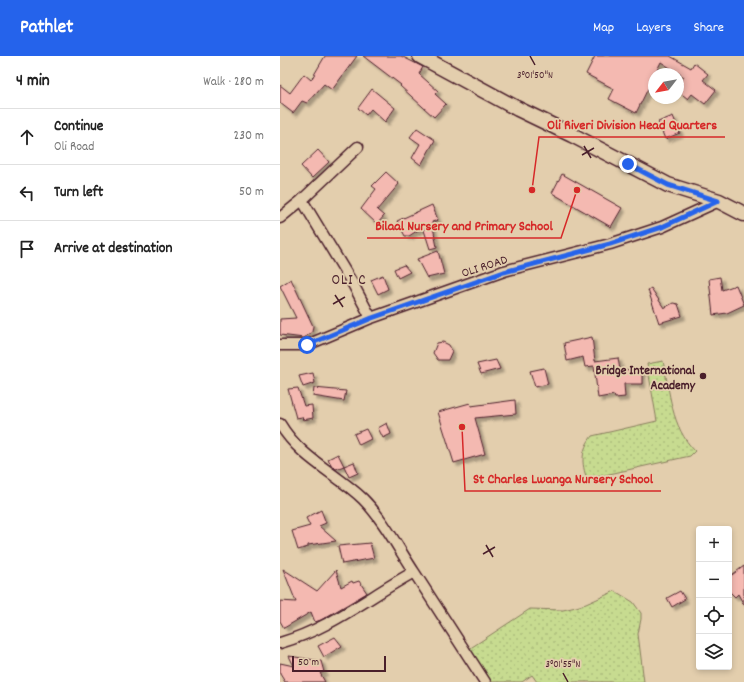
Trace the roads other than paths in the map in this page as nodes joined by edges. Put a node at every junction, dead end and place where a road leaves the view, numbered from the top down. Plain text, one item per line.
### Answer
1 (420, 56) edge
2 (358, 147) dead end
3 (302, 200) junction
4 (718, 201) junction
5 (744, 214) edge
6 (280, 218) edge
7 (372, 318) junction
8 (280, 345) edge
9 (280, 424) edge
10 (414, 572) junction
11 (280, 643) edge
12 (483, 681) edge

1 - 4 street
2 - 3 street
3 - 6 street
3 - 7 street
4 - 5 street
4 - 7 street, OLI ROAD
7 - 8 street, OLI ROAD
9 - 10 street
10 - 11 street
10 - 12 street

